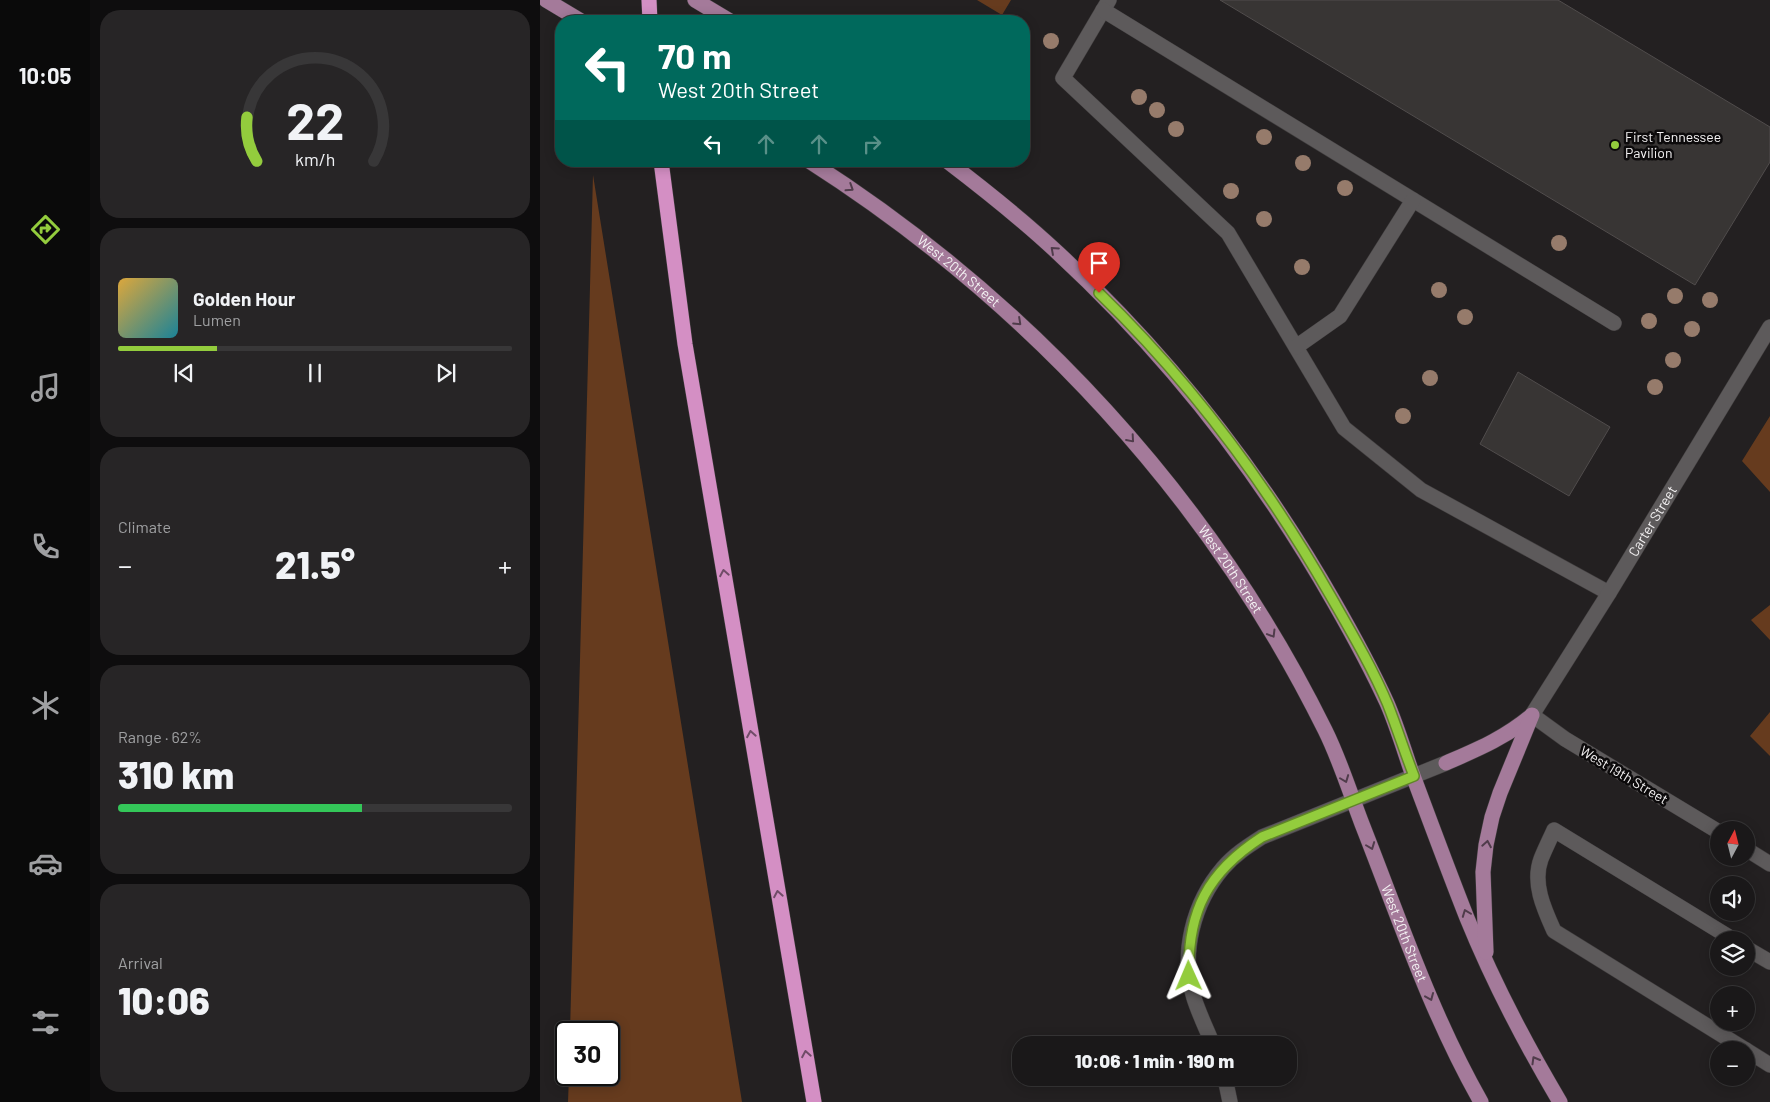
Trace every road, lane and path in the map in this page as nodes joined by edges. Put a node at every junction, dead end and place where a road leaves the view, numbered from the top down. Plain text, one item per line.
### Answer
1 (546, 0) edge
2 (649, 0) edge
3 (695, 0) edge
4 (1106, 5) edge
5 (571, 15) edge
6 (650, 15) edge
7 (720, 15) edge
8 (662, 167) edge
9 (819, 167) edge
10 (955, 167) edge
11 (1413, 200) junction
12 (1614, 323) dead end
13 (1770, 327) edge
14 (1296, 347) junction
15 (1609, 593) junction
16 (1532, 715) junction
17 (1446, 763) joint
18 (1414, 776) junction
19 (1353, 800) junction
20 (1710, 827) edge
21 (1755, 855) edge
22 (1770, 864) edge
23 (1719, 931) edge
24 (1755, 953) edge
25 (1487, 962) junction
26 (1770, 962) edge
27 (1209, 1036) edge
28 (1731, 1041) edge
29 (1755, 1056) edge
30 (1770, 1065) edge
31 (1227, 1086) edge
32 (814, 1102) edge
33 (1230, 1102) edge
34 (1481, 1102) edge
35 (1560, 1102) edge

1 - 5 main road
2 - 6 highway
3 - 7 main road
4 - 11 street
4 - 14 street
32 -> 8 highway
9 -> 19 main road, West 20th Street
18 -> 10 main road
11 - 12 street
11 - 14 street
13 - 15 street, Carter Street
14 - 15 street
15 - 16 street, Carter Street
16 - 17 main road
16 - 20 street, West 19th Street
25 -> 16 main road
17 - 18 street
18 - 19 street
25 -> 18 main road
19 - 27 street
19 -> 34 main road, West 20th Street
21 - 22 street
23 - 28 street
24 - 26 street
35 -> 25 main road
29 - 30 street
31 - 33 street

